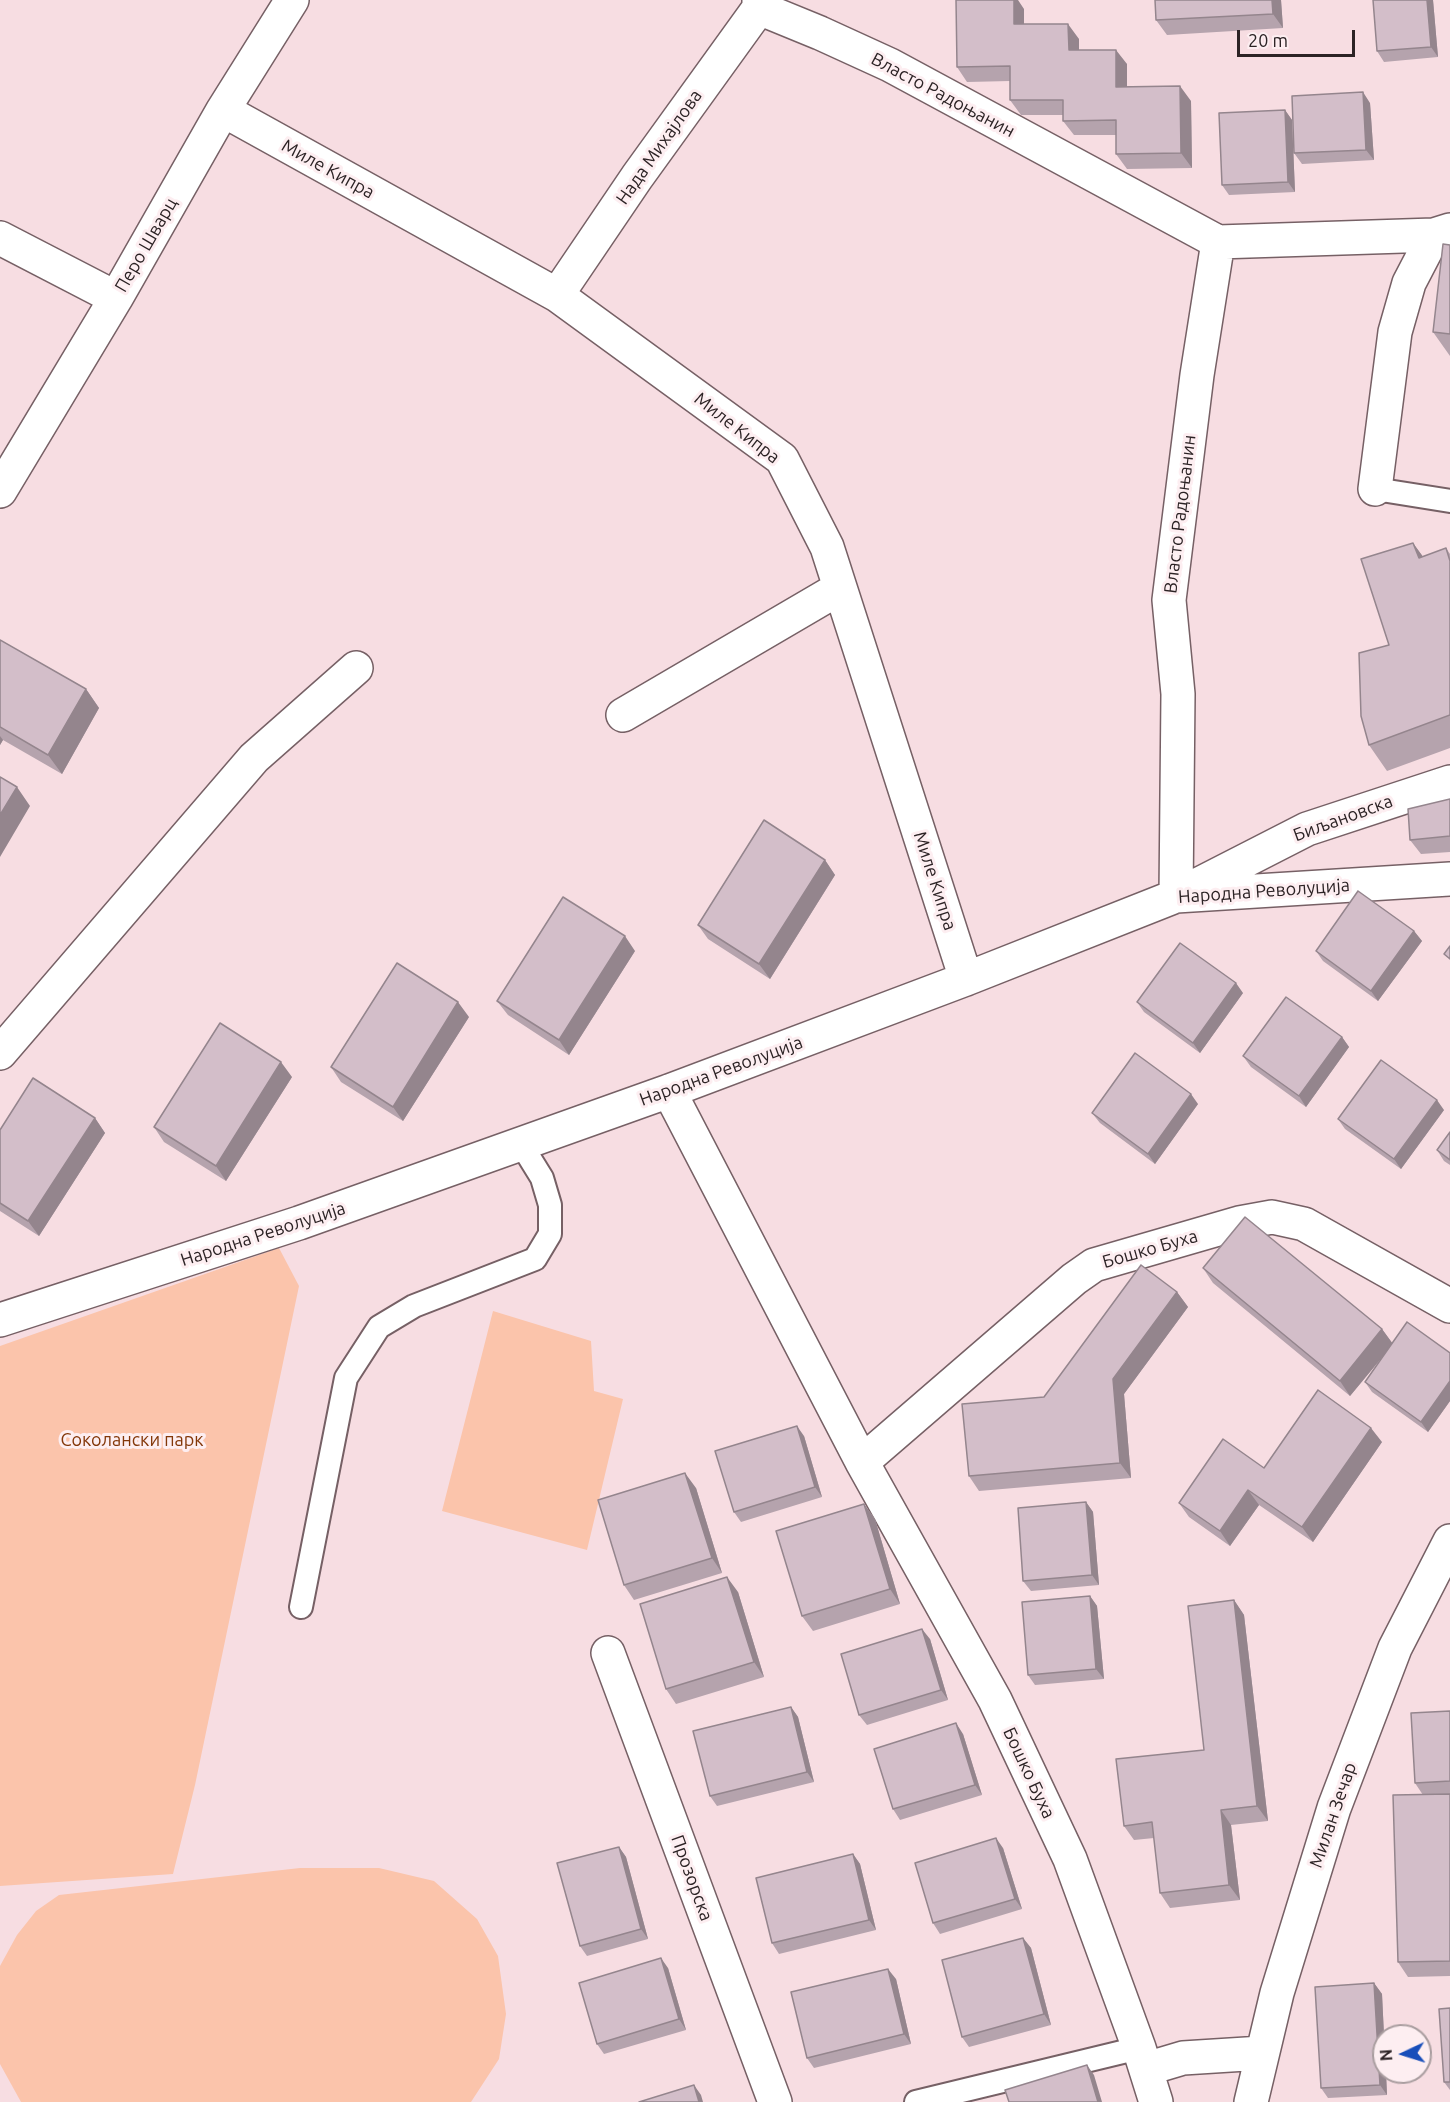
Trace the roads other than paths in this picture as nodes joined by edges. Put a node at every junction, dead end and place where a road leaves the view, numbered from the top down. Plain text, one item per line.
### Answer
1 (292, 0) edge
2 (759, 4) edge
3 (223, 110) junction
4 (1442, 233) edge
5 (0, 238) edge
6 (1218, 242) junction
7 (557, 295) junction
8 (116, 298) junction
9 (1375, 489) joint
10 (0, 491) edge
11 (1450, 501) edge
12 (840, 588) junction
13 (356, 668) dead end
14 (623, 715) dead end
15 (1450, 782) edge
16 (1450, 879) edge
17 (1176, 896) junction
18 (966, 979) junction
19 (0, 1053) edge
20 (669, 1091) junction
21 (521, 1143) junction
22 (1450, 1306) edge
23 (0, 1320) edge
24 (862, 1462) junction
25 (1450, 1541) edge
26 (301, 1607) dead end
27 (608, 1653) dead end
28 (1262, 2053) junction
29 (1143, 2058) junction
30 (775, 2102) edge
31 (916, 2102) edge
32 (1156, 2102) edge
33 (1251, 2102) edge

1 - 3 street, Перо Шварц
2 - 6 street, Власто Радоњанин
2 - 7 street, Нада Михајлова
3 - 7 street, Миле Кипра
3 - 8 street, Перо Шварц
4 - 6 street
4 - 9 street
5 - 8 street
6 - 17 street, Власто Радоњанин
7 - 12 street, Миле Кипра
8 - 10 street, Перо Шварц
9 - 11 lane
12 - 14 street
12 - 18 street, Миле Кипра
13 - 19 street
15 - 17 street, Биљановска
16 - 17 street, Народна Револуција
17 - 18 street, Народна Револуција
18 - 20 street, Народна Револуција
20 - 21 street, Народна Револуција
20 - 24 street, Бошко Буха
21 - 23 street, Народна Револуција
21 - 26 lane
22 - 24 street, Бошко Буха
24 - 29 street, Бошко Буха
25 - 28 street, Милан Зечар
27 - 30 street, Прозорска
28 - 29 street
28 - 33 street, Милан Зечар
29 - 31 lane
29 - 32 street, Бошко Буха

